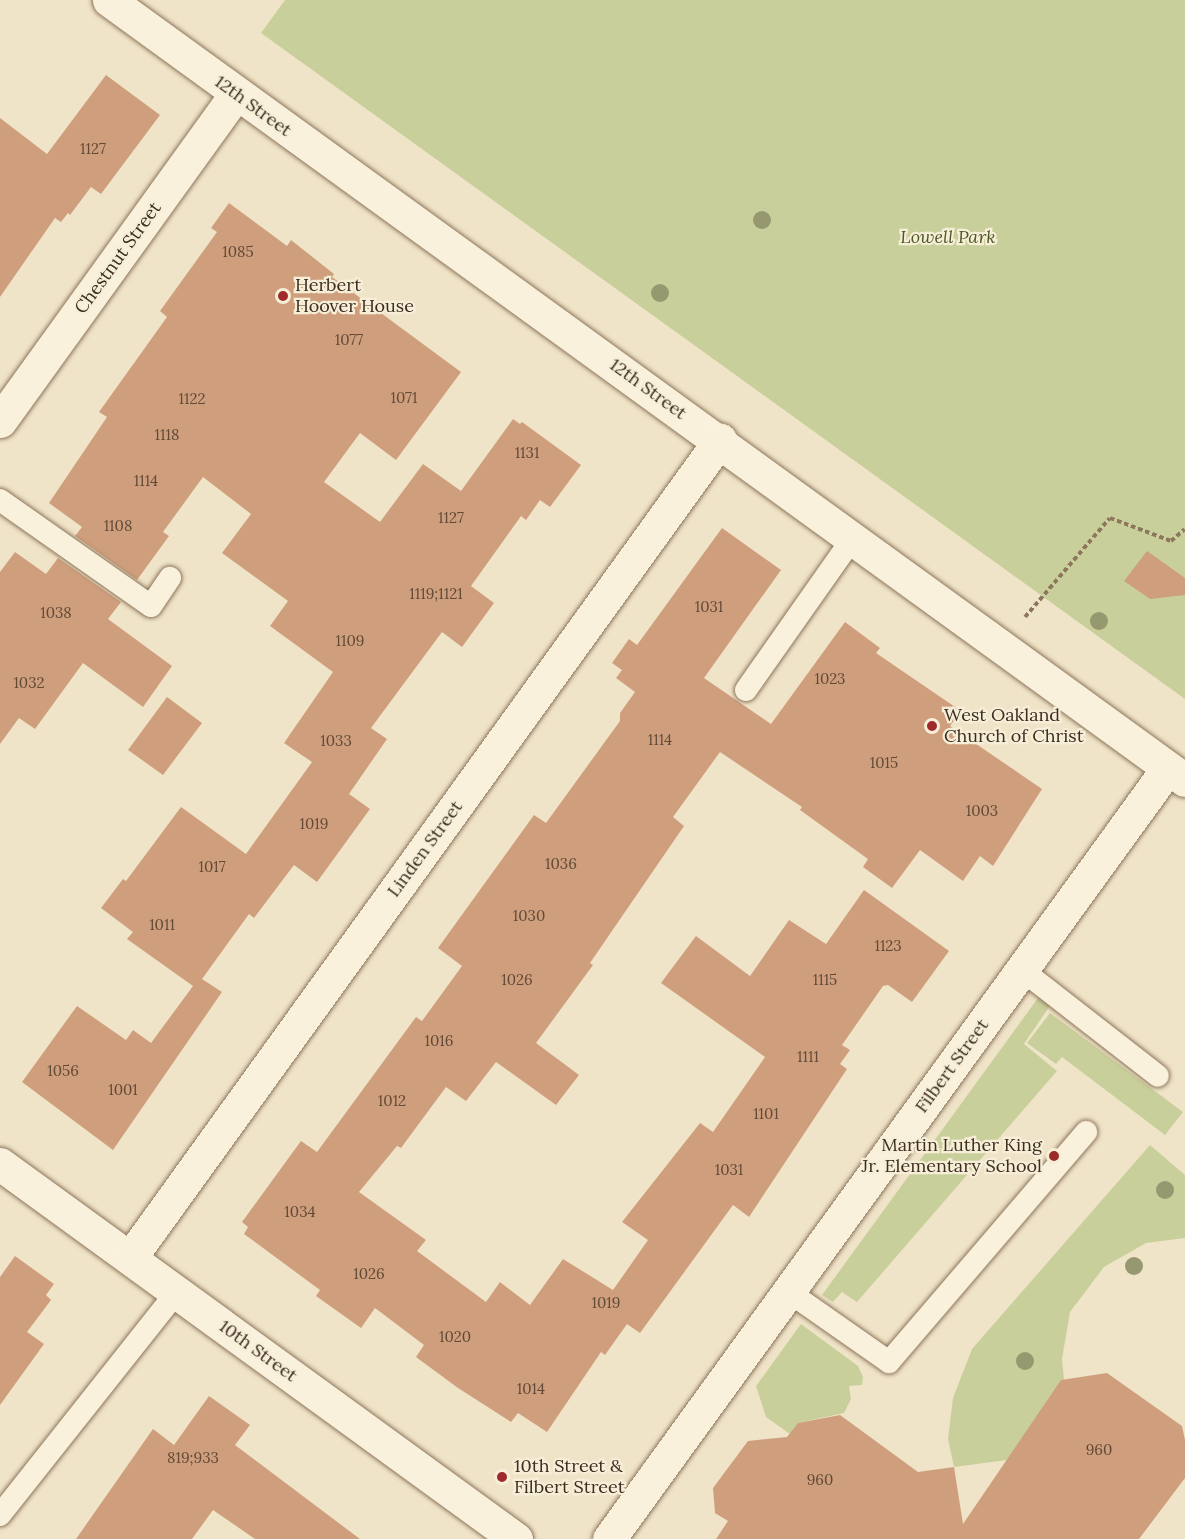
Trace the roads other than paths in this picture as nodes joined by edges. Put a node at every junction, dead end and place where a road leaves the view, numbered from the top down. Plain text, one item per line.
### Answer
1 (110, 0) edge
2 (235, 94) junction
3 (0, 421) edge
4 (720, 441) junction
5 (0, 500) edge
6 (853, 538) junction
7 (170, 578) dead end
8 (746, 690) dead end
9 (1177, 774) edge
10 (1022, 970) junction
11 (1158, 1076) dead end
12 (1086, 1132) dead end
13 (0, 1164) edge
14 (130, 1258) junction
15 (177, 1292) junction
16 (789, 1292) junction
17 (0, 1515) edge
18 (516, 1539) edge
19 (609, 1539) edge

1 - 2 street, 12th Street
2 - 3 street, Chestnut Street
2 - 4 street, 12th Street
4 - 6 street, 12th Street
4 - 14 street, Linden Street
5 - 7 lane
6 - 8 lane
6 - 9 street, 12th Street
9 - 10 street, Filbert Street
10 - 11 lane
10 - 16 street, Filbert Street
12 - 16 lane
13 - 14 street, 10th Street
14 - 15 street, 10th Street
15 - 17 lane
15 - 18 street, 10th Street
16 - 19 street, Filbert Street

